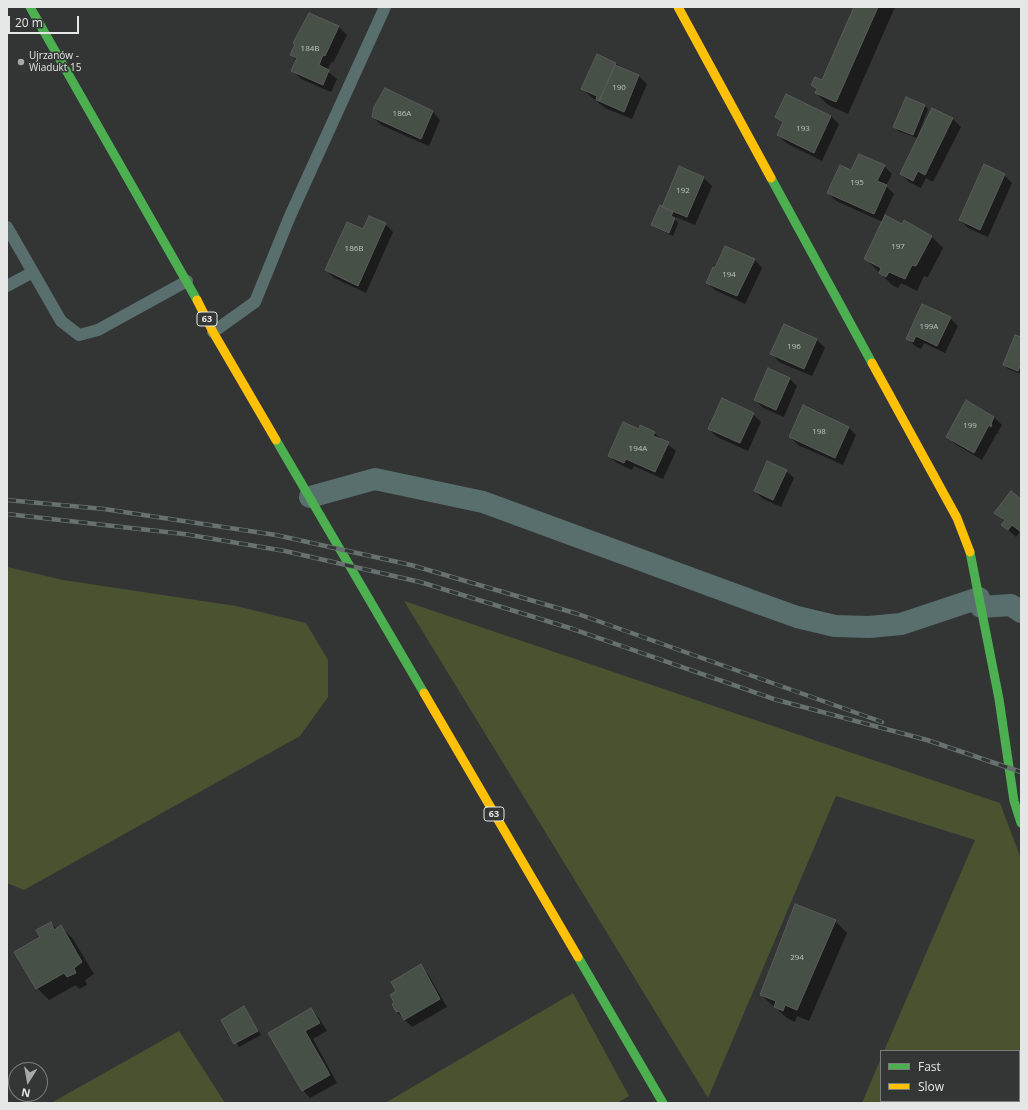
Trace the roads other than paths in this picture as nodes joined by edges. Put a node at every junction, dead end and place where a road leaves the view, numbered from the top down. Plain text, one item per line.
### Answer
1 (30, 7) edge
2 (385, 7) edge
3 (678, 7) edge
4 (7, 227) edge
5 (33, 272) junction
6 (187, 281) junction
7 (7, 286) edge
8 (213, 332) junction
9 (310, 497) junction
10 (980, 603) junction
11 (1021, 612) edge
12 (1021, 823) edge
13 (663, 1103) edge

1 - 6 main road, 63
2 - 8 lane
3 - 10 main road
4 - 5 lane
5 - 6 lane
5 - 7 lane
6 - 8 main road, 63
8 - 9 main road, 63
9 - 10 street
9 - 13 main road, 63
10 - 11 street
10 - 12 main road

